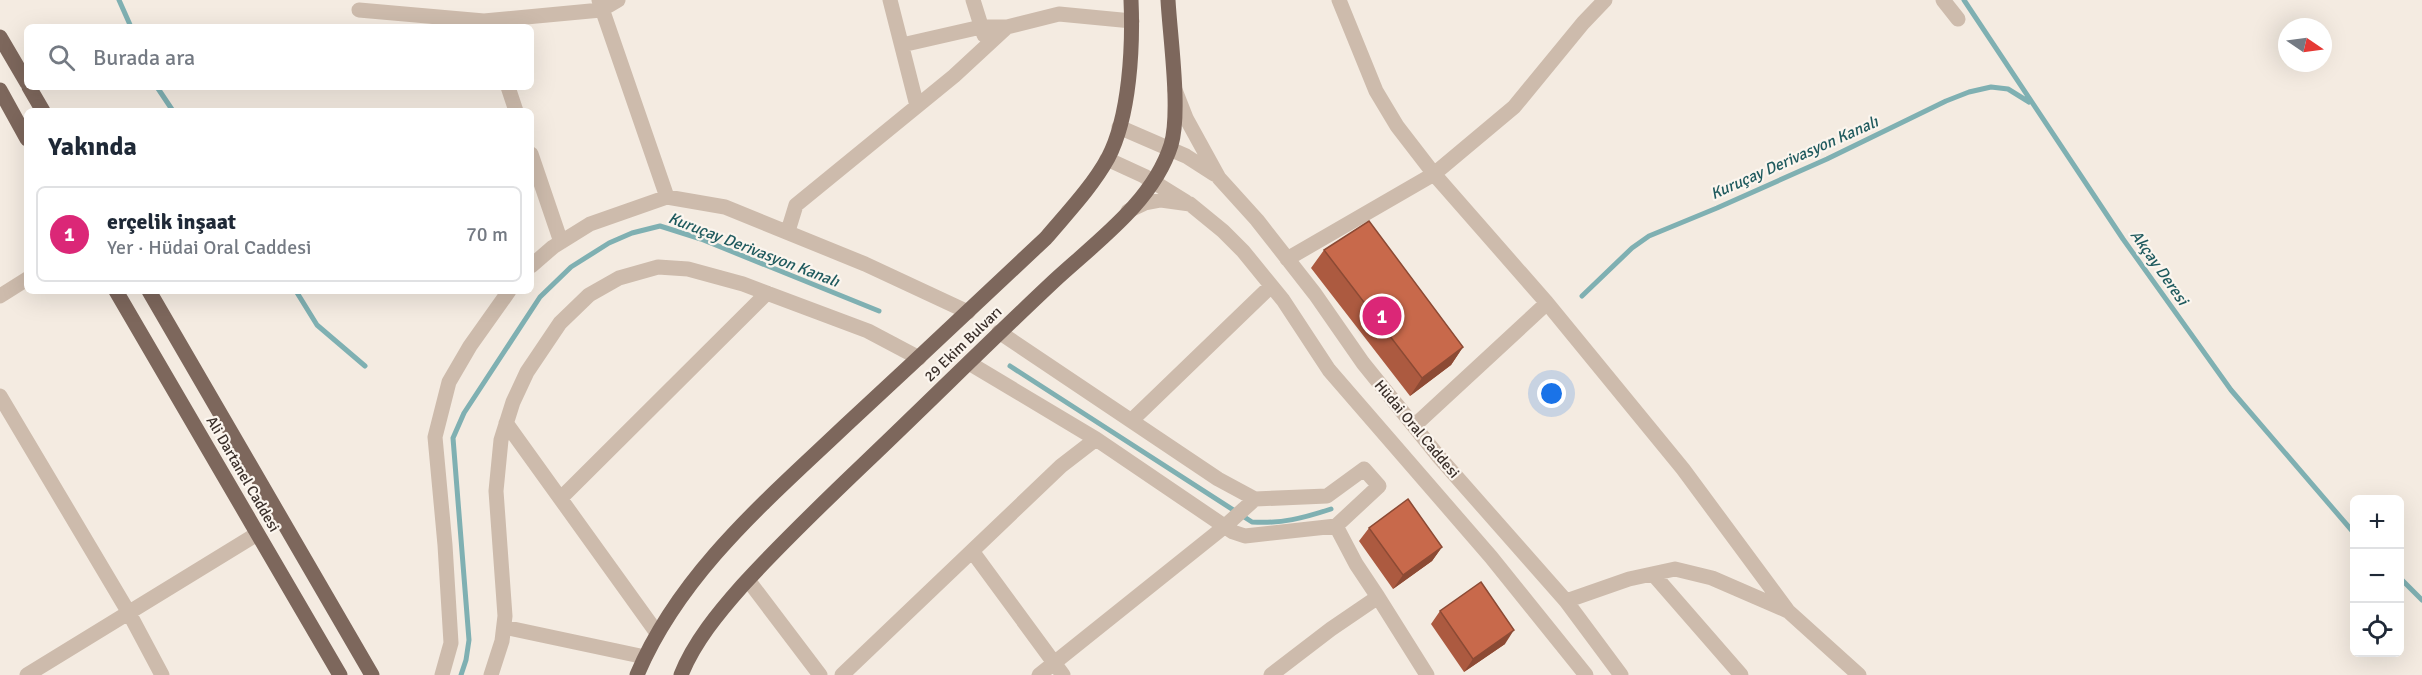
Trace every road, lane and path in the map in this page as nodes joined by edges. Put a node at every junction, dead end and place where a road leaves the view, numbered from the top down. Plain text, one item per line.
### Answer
1 (618, 0) edge
2 (890, 0) edge
3 (973, 0) edge
4 (1131, 0) edge
5 (1168, 0) edge
6 (1339, 0) edge
7 (1605, 0) edge
8 (1943, 0) edge
9 (600, 5) edge
10 (359, 10) dead end
11 (1958, 19) dead end
12 (1132, 21) junction
13 (485, 24) edge
14 (981, 27) junction
15 (1007, 27) junction
16 (0, 37) edge
17 (902, 45) junction
18 (987, 46) junction
19 (24, 78) edge
20 (1174, 87) junction
21 (0, 90) edge
22 (31, 90) edge
23 (509, 90) edge
24 (917, 106) junction
25 (41, 108) edge
26 (515, 108) edge
27 (1119, 127) junction
28 (24, 133) edge
29 (1169, 148) junction
30 (1107, 159) junction
31 (534, 163) edge
32 (1434, 174) junction
33 (1219, 178) junction
34 (1153, 181) junction
35 (667, 197) junction
36 (1196, 208) junction
37 (1128, 211) junction
38 (788, 231) junction
39 (561, 242) junction
40 (1287, 259) junction
41 (534, 264) edge
42 (24, 281) edge
43 (1271, 286) junction
44 (767, 292) junction
45 (118, 294) edge
46 (151, 294) edge
47 (506, 294) edge
48 (0, 296) edge
49 (1547, 303) junction
50 (968, 312) junction
51 (999, 332) junction
52 (919, 358) junction
53 (969, 363) junction
54 (0, 396) edge
55 (1132, 420) junction
56 (506, 423) junction
57 (1414, 426) junction
58 (1096, 439) junction
59 (561, 498) junction
60 (1252, 503) junction
61 (1227, 524) junction
62 (1336, 526) junction
63 (257, 534) junction
64 (972, 551) junction
65 (1653, 574) junction
66 (748, 580) junction
67 (1378, 597) junction
68 (1566, 602) junction
69 (1788, 611) junction
70 (129, 613) junction
71 (504, 627) junction
72 (657, 633) junction
73 (645, 657) junction
74 (1059, 668) edge
75 (1276, 674) edge
76 (27, 675) edge
77 (162, 675) edge
78 (340, 675) edge
79 (372, 675) edge
80 (442, 675) edge
81 (491, 675) edge
82 (637, 675) edge
83 (681, 675) edge
84 (820, 675) edge
85 (842, 675) edge
86 (1039, 675) edge
87 (1427, 675) edge
88 (1586, 675) edge
89 (1621, 675) edge
90 (1742, 675) edge
91 (1859, 675) edge

1 - 9 street
2 - 17 street
3 - 14 street
4 - 12 main road, 29 Ekim Bulvarı
5 - 20 main road, 29 Ekim Bulvarı
6 - 32 street
7 - 32 street
8 - 11 street
9 - 13 street
9 - 35 street
10 - 13 street
12 - 15 street
12 - 27 main road, 29 Ekim Bulvarı
14 - 15 street
14 - 17 street
14 - 18 street
15 - 18 street
16 - 19 main road
17 - 24 street
18 - 24 street
20 - 29 main road, 29 Ekim Bulvarı
20 - 33 street
21 - 28 main road
22 - 25 main road
23 - 26 street
24 - 38 street
27 - 29 street
27 - 30 main road, 29 Ekim Bulvarı
29 - 33 street
29 - 34 main road, 29 Ekim Bulvarı
30 - 34 street, Hüdai Oral Caddesi
30 - 50 main road, 29 Ekim Bulvarı
31 - 39 street
32 - 40 street
32 - 49 street
33 - 40 street, Hüdai Oral Caddesi
34 - 36 street, Hüdai Oral Caddesi
34 - 37 main road, 29 Ekim Bulvarı
35 - 38 street
35 - 39 street
36 - 37 street
36 - 43 street, Hüdai Oral Caddesi
37 - 51 main road, 29 Ekim Bulvarı
38 - 50 street
39 - 41 street
40 - 57 street, Hüdai Oral Caddesi
42 - 48 street
43 - 55 street
43 - 88 street, Hüdai Oral Caddesi
44 - 52 street
44 - 56 street
44 - 59 street
45 - 63 main road, Ali Dartanel Caddesi
46 - 79 main road, Ali Dartanel Caddesi
47 - 80 street
49 - 57 street
49 - 69 street
50 - 52 main road, 29 Ekim Bulvarı
51 - 53 main road, 29 Ekim Bulvarı
51 - 55 street
52 - 72 main road, 29 Ekim Bulvarı
53 - 58 street
53 - 66 main road, 29 Ekim Bulvarı
54 - 70 street
55 - 60 street
56 - 59 street
56 - 71 street
57 - 68 street, Hüdai Oral Caddesi
58 - 61 street
58 - 64 street
59 - 72 street
60 - 61 street
60 - 62 street
61 - 62 street
61 - 74 street
62 - 67 street
63 - 70 street
63 - 78 main road, Ali Dartanel Caddesi
64 - 74 street
64 - 85 street
65 - 68 street
65 - 69 street
65 - 90 street
66 - 83 main road, 29 Ekim Bulvarı
66 - 84 street
67 - 75 street
67 - 87 street
68 - 89 street, Hüdai Oral Caddesi
69 - 91 street
70 - 76 street
70 - 77 street
71 - 73 street
71 - 81 street
72 - 73 main road, 29 Ekim Bulvarı
73 - 82 main road, 29 Ekim Bulvarı
74 - 86 street

